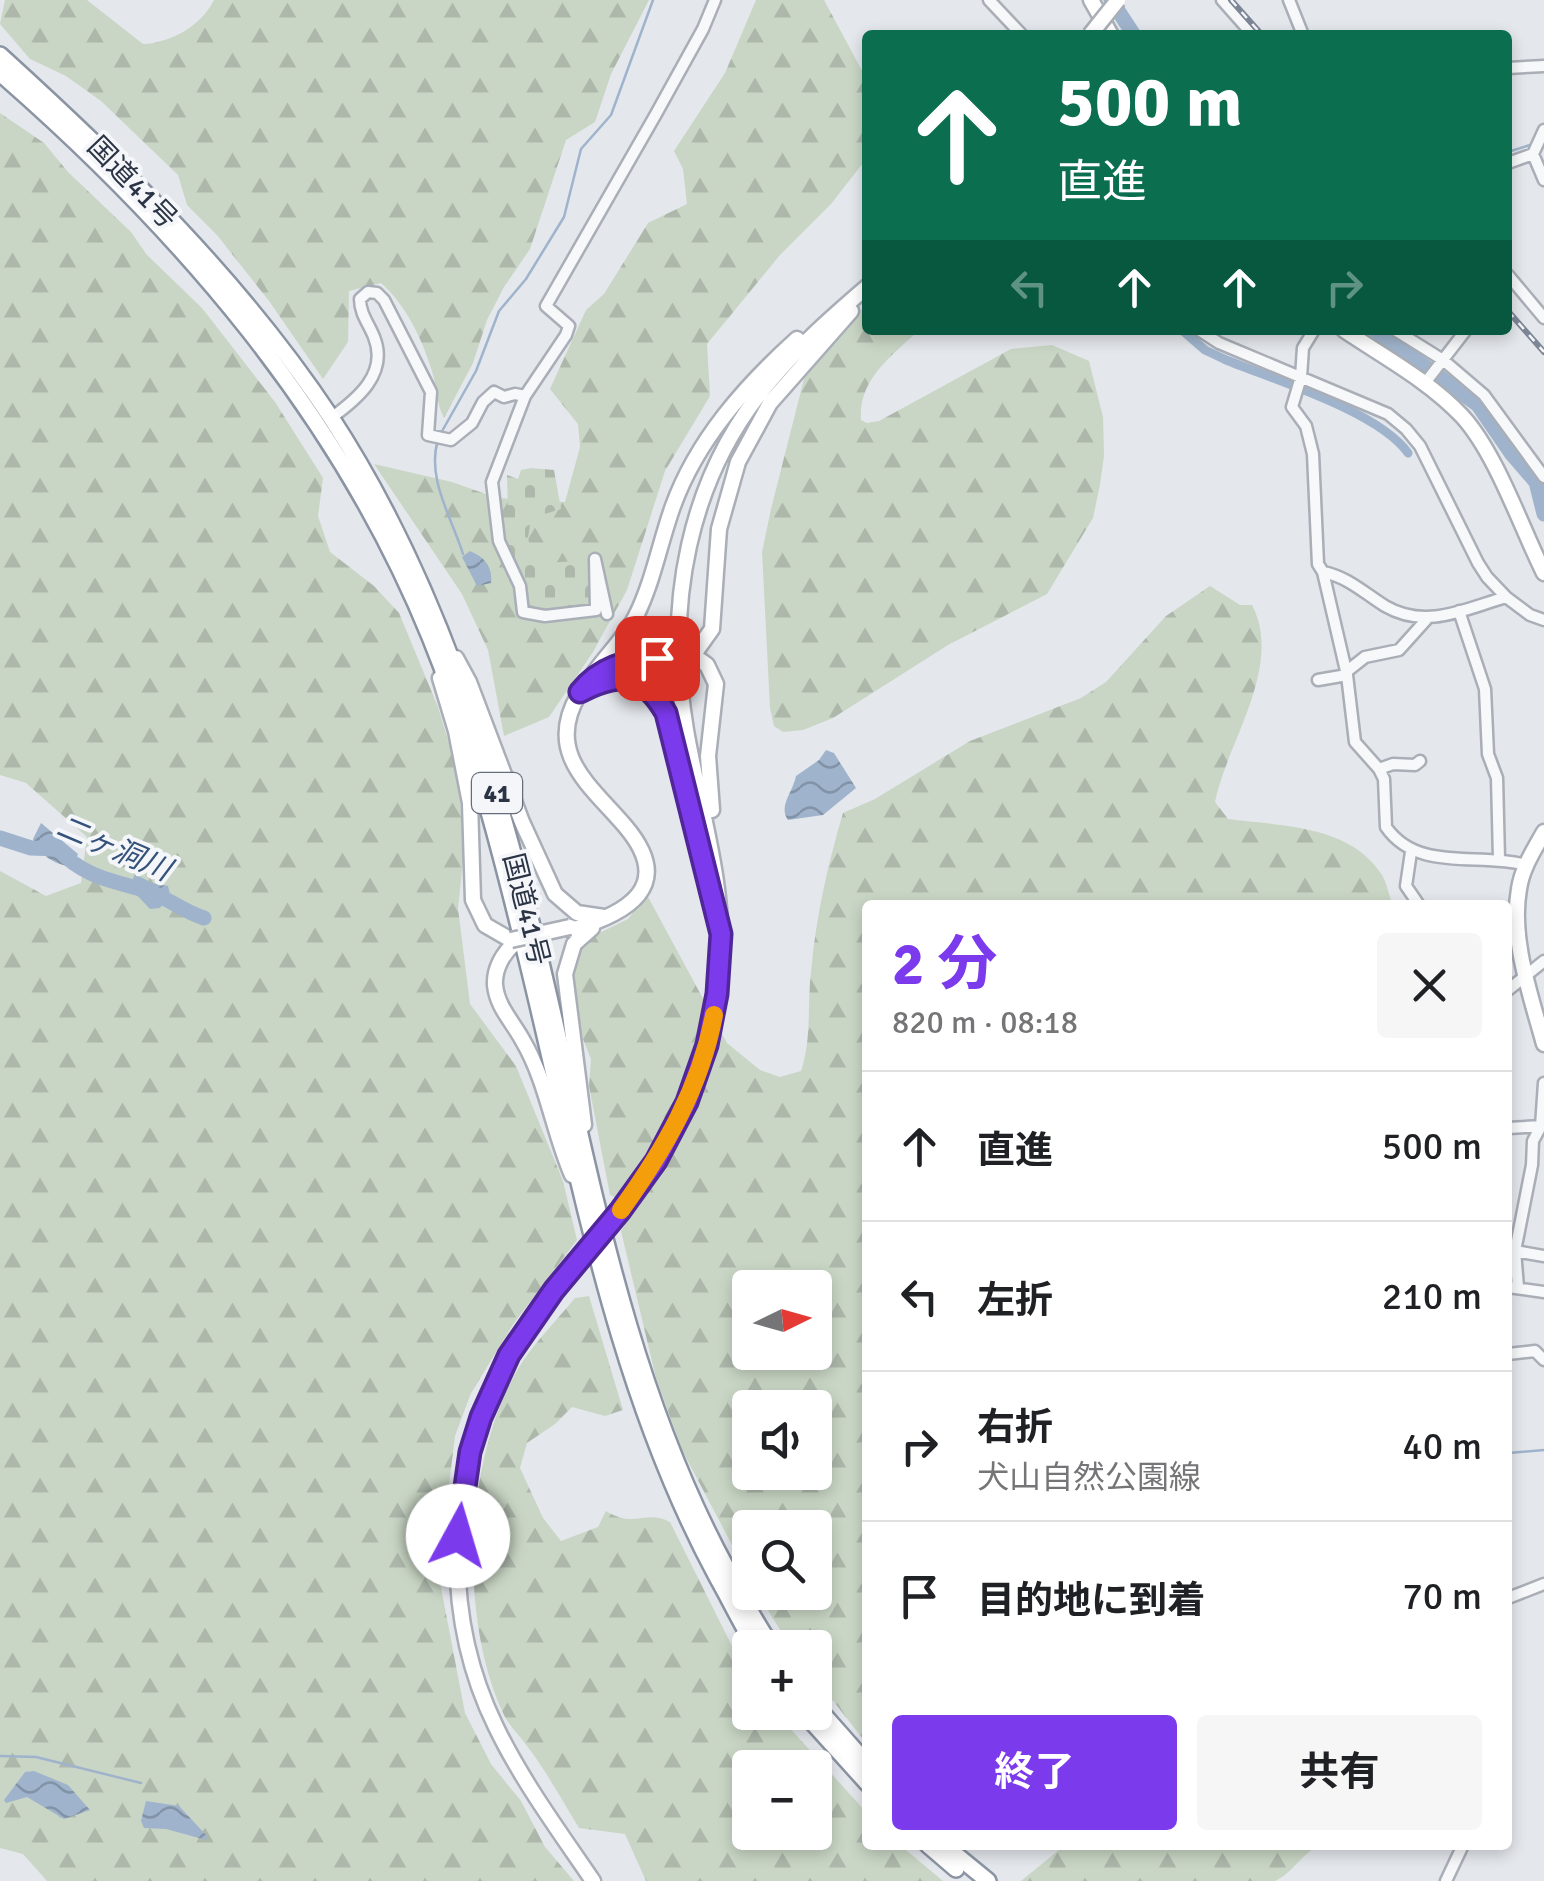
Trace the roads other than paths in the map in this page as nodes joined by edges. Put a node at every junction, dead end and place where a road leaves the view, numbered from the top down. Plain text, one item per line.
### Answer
1 (715, 0) edge
2 (989, 0) edge
3 (1090, 0) edge
4 (1118, 0) edge
5 (1222, 0) edge
6 (1289, 0) edge
7 (1017, 30) edge
8 (1094, 30) edge
9 (1108, 30) edge
10 (1249, 30) edge
11 (1300, 30) edge
12 (0, 55) edge
13 (1544, 66) edge
14 (1512, 68) edge
15 (0, 73) edge
16 (1542, 132) edge
17 (1532, 154) junction
18 (1512, 162) edge
19 (1544, 180) edge
20 (1512, 280) edge
21 (862, 283) edge
22 (862, 293) edge
23 (862, 295) edge
24 (1544, 318) edge
25 (1207, 335) edge
26 (1311, 335) edge
27 (1352, 335) edge
28 (1403, 335) edge
29 (1463, 335) edge
30 (1443, 360) junction
31 (1301, 377) junction
32 (1427, 381) junction
33 (525, 396) junction
34 (331, 418) junction
35 (1544, 477) edge
36 (1539, 552) edge
37 (1323, 572) junction
38 (1544, 573) edge
39 (1506, 598) junction
40 (1459, 611) junction
41 (608, 614) dead end
42 (1426, 620) junction
43 (1544, 620) edge
44 (435, 634) junction
45 (695, 653) junction
46 (1346, 674) junction
47 (590, 679) junction
48 (1318, 680) dead end
49 (580, 692) junction
50 (1420, 762) dead end
51 (1380, 769) junction
52 (1544, 832) edge
53 (1411, 852) junction
54 (1500, 859) junction
55 (1526, 865) junction
56 (1416, 900) edge
57 (610, 918) junction
58 (1513, 932) edge
59 (721, 934) junction
60 (513, 942) junction
61 (1544, 961) edge
62 (1526, 976) junction
63 (1512, 987) edge
64 (1544, 1044) edge
65 (1544, 1083) edge
66 (1541, 1126) junction
67 (1512, 1128) edge
68 (588, 1171) junction
69 (579, 1189) junction
70 (1515, 1251) junction
71 (1544, 1256) edge
72 (1512, 1287) edge
73 (1544, 1292) edge
74 (1512, 1353) edge
75 (1544, 1360) edge
76 (1544, 1584) edge
77 (1512, 1596) edge
78 (746, 1630) edge
79 (763, 1630) edge
80 (832, 1724) edge
81 (819, 1730) edge
82 (862, 1758) edge
83 (862, 1777) edge
84 (922, 1850) edge
85 (934, 1850) edge
86 (950, 1850) edge
87 (1461, 1850) edge
88 (593, 1881) edge
89 (956, 1881) edge
90 (971, 1881) edge
91 (988, 1881) edge
92 (1446, 1881) edge

1 - 33 street
2 - 7 street
3 - 9 main road
4 - 8 main road, bridge
5 - 10 street
6 - 11 street
12 - 34 highway, 国道41号 / 41
13 - 14 street
15 - 44 highway, 国道41号 / 41
16 - 17 street
17 - 18 street
17 - 19 street
20 - 24 street
21 - 47 main road
22 - 59 main road
23 - 45 main road
25 - 31 street
26 - 31 street
27 - 32 main road
28 - 30 street
29 - 30 street
30 - 32 street
30 - 35 street
31 - 37 street
31 - 39 street
32 - 36 main road
33 - 34 street
33 - 41 street
34 - 44 highway, 国道41号 / 41
36 - 38 main road
37 - 42 street
37 - 46 street
39 - 40 street
39 - 43 street
40 - 42 street
40 - 54 street
42 - 46 street
44 - 57 main road
44 - 60 main road
44 - 68 highway, 国道41号 / 41
44 - 69 highway, 国道41号 / 41
45 - 47 main road, bridge
45 - 59 main road
46 - 48 street
46 - 51 street
47 - 49 main road
49 - 57 main road
49 - 59 main road
50 - 51 street
51 - 53 street
52 - 55 main road
53 - 54 street
53 - 56 street
54 - 55 street
55 - 58 main road
57 - 60 main road, bridge
57 - 68 main road
58 - 62 main road
59 - 88 main road, bridge
60 - 69 main road
61 - 62 street
62 - 63 street
62 - 64 main road
65 - 66 street
66 - 67 street
66 - 70 street
68 - 79 highway, 国道41号 / 41
69 - 78 highway, 国道41号 / 41
70 - 71 street
70 - 72 street
72 - 73 street
74 - 75 street
76 - 77 street
80 - 82 highway
81 - 83 highway
84 - 89 highway
85 - 90 highway
86 - 91 highway
87 - 92 street

